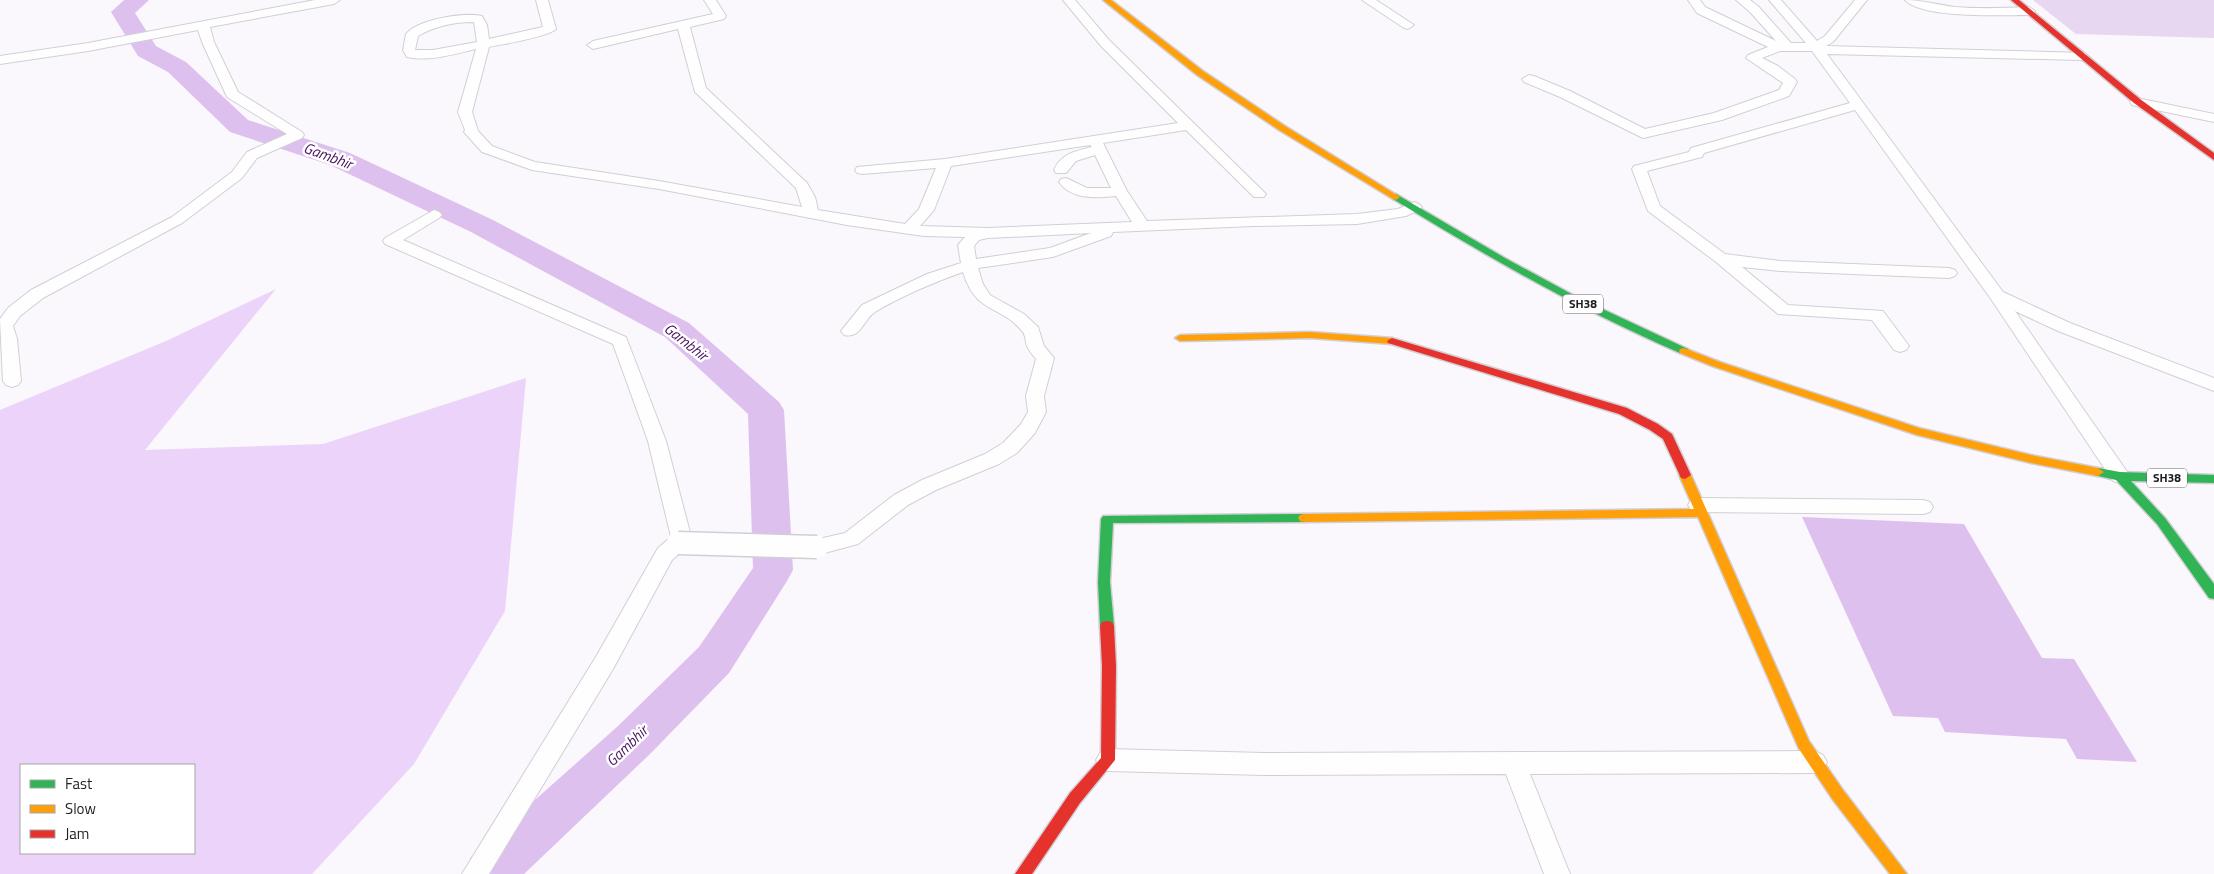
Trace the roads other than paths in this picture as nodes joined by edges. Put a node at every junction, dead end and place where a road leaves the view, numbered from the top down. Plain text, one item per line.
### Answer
1 (334, 0) edge
2 (542, 0) edge
3 (710, 0) edge
4 (1069, 0) edge
5 (1107, 0) edge
6 (1368, 0) edge
7 (1694, 0) edge
8 (1742, 0) edge
9 (1775, 0) edge
10 (1862, 0) edge
11 (1911, 0) edge
12 (2015, 0) edge
13 (2029, 11) junction
14 (203, 25) junction
15 (683, 25) junction
16 (1408, 25) dead end
17 (484, 44) junction
18 (593, 45) dead end
19 (1783, 47) junction
20 (1817, 49) junction
21 (2081, 56) junction
22 (0, 60) edge
23 (1528, 79) dead end
24 (2137, 102) junction
25 (1858, 106) junction
26 (2214, 118) edge
27 (1189, 125) junction
28 (1097, 145) junction
29 (2214, 157) edge
30 (944, 163) junction
31 (862, 170) dead end
32 (1120, 191) junction
33 (1259, 194) dead end
34 (1414, 207) junction
35 (811, 212) junction
36 (434, 215) dead end
37 (1134, 226) junction
38 (909, 229) junction
39 (988, 233) junction
40 (1720, 258) junction
41 (969, 265) junction
42 (1949, 273) dead end
43 (1997, 296) junction
44 (850, 331) dead end
45 (1180, 338) dead end
46 (1900, 346) dead end
47 (12, 381) dead end
48 (2214, 385) edge
49 (2120, 476) junction
50 (2214, 479) edge
51 (1923, 507) dead end
52 (1700, 509) junction
53 (678, 543) dead end
54 (2214, 594) edge
55 (1108, 760) junction
56 (1513, 762) junction
57 (1815, 762) junction
58 (475, 874) edge
59 (1023, 874) edge
60 (1557, 874) edge
61 (1900, 874) edge

1 - 14 street
2 - 17 street
3 - 15 street
4 - 27 street
5 - 34 street, SH38
6 - 16 street
7 - 19 street
8 - 19 street
9 - 20 street
10 - 20 street
11 - 13 street
12 - 13 street
13 - 21 street
14 - 22 street
14 - 47 street
15 - 18 street
15 - 35 street
17 - 17 street
17 - 35 street
19 - 20 street
19 - 23 street
20 - 21 street
20 - 25 street
21 - 24 street
24 - 26 street
24 - 29 street
25 - 40 street
25 - 43 street
27 - 28 street
27 - 33 street
28 - 30 street
28 - 32 street
28 - 32 street
30 - 31 street
30 - 38 street
32 - 37 street
34 - 37 street
34 - 49 street, SH38
35 - 38 street
36 - 58 street
37 - 39 street
37 - 41 street
38 - 39 street
39 - 41 street
40 - 42 street
40 - 46 street
41 - 44 street
41 - 53 street, bridge
43 - 48 street
43 - 49 street
45 - 52 street
49 - 50 street, SH38
49 - 54 street
51 - 52 street
52 - 55 street
52 - 57 street
55 - 56 street
55 - 59 street
56 - 57 street
56 - 60 street
57 - 61 street

